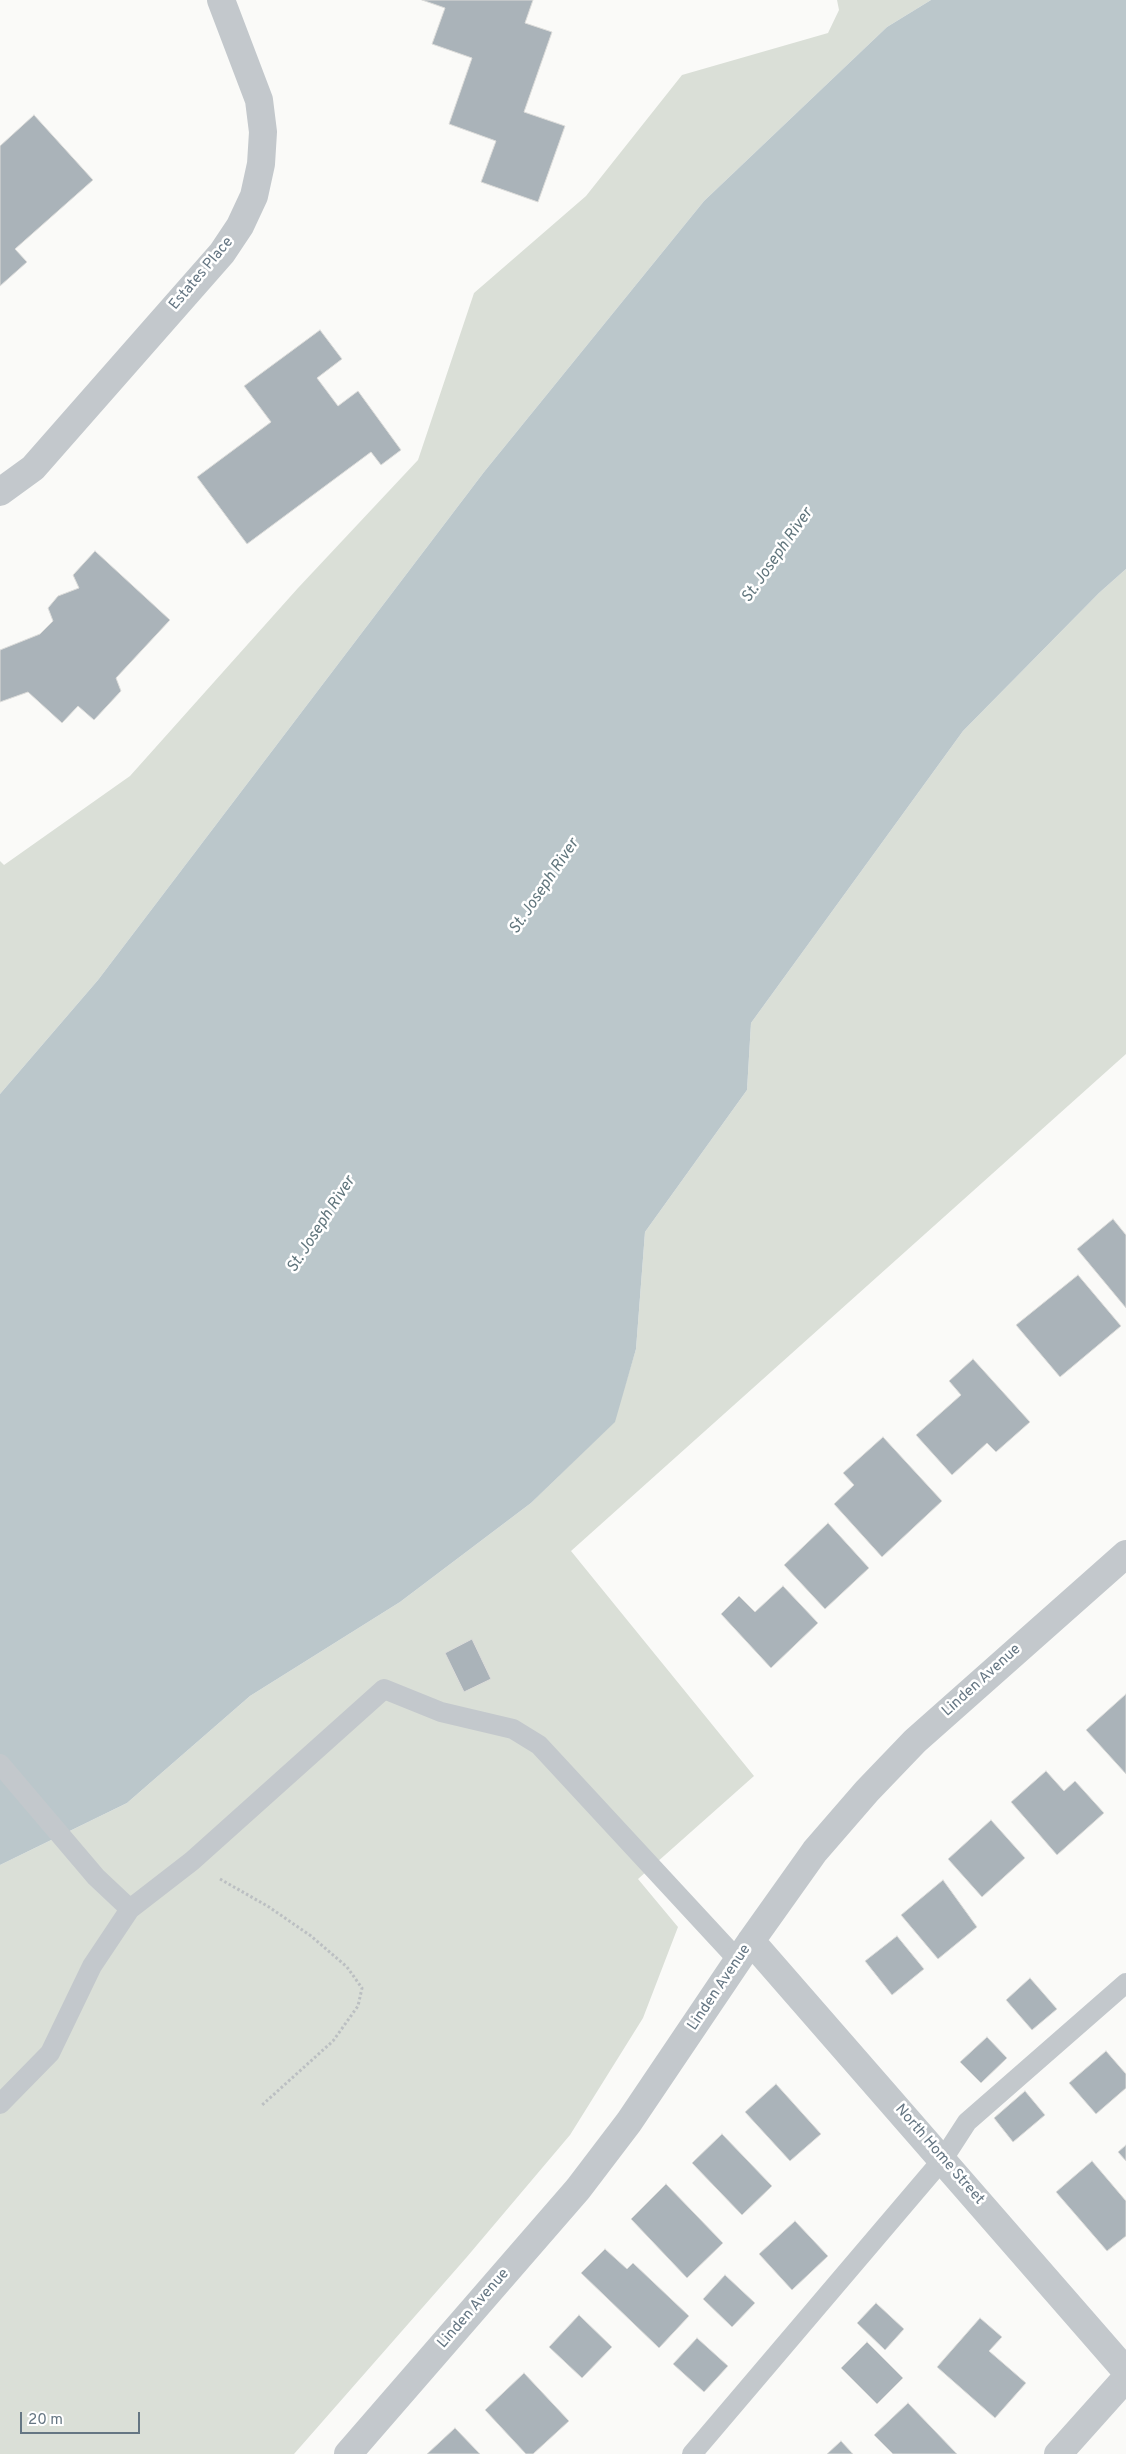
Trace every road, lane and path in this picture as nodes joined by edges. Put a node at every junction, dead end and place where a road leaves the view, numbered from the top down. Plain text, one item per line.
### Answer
1 (221, 0) edge
2 (0, 492) edge
3 (1126, 1554) edge
4 (0, 1764) edge
5 (192, 1861) junction
6 (130, 1909) junction
7 (744, 1951) junction
8 (1126, 1982) edge
9 (0, 2104) edge
10 (261, 2106) dead end
11 (942, 2159) junction
12 (1126, 2371) edge
13 (1126, 2378) edge
14 (348, 2454) edge
15 (692, 2454) edge
16 (1058, 2454) edge

1 - 2 street, Estates Place
3 - 7 street, Linden Avenue
4 - 6 lane
5 - 6 lane
5 - 7 lane
5 - 10 path
6 - 9 lane
7 - 11 street, North Home Street
7 - 14 street, Linden Avenue
8 - 11 lane
11 - 12 street, North Home Street
11 - 15 lane
13 - 16 street

